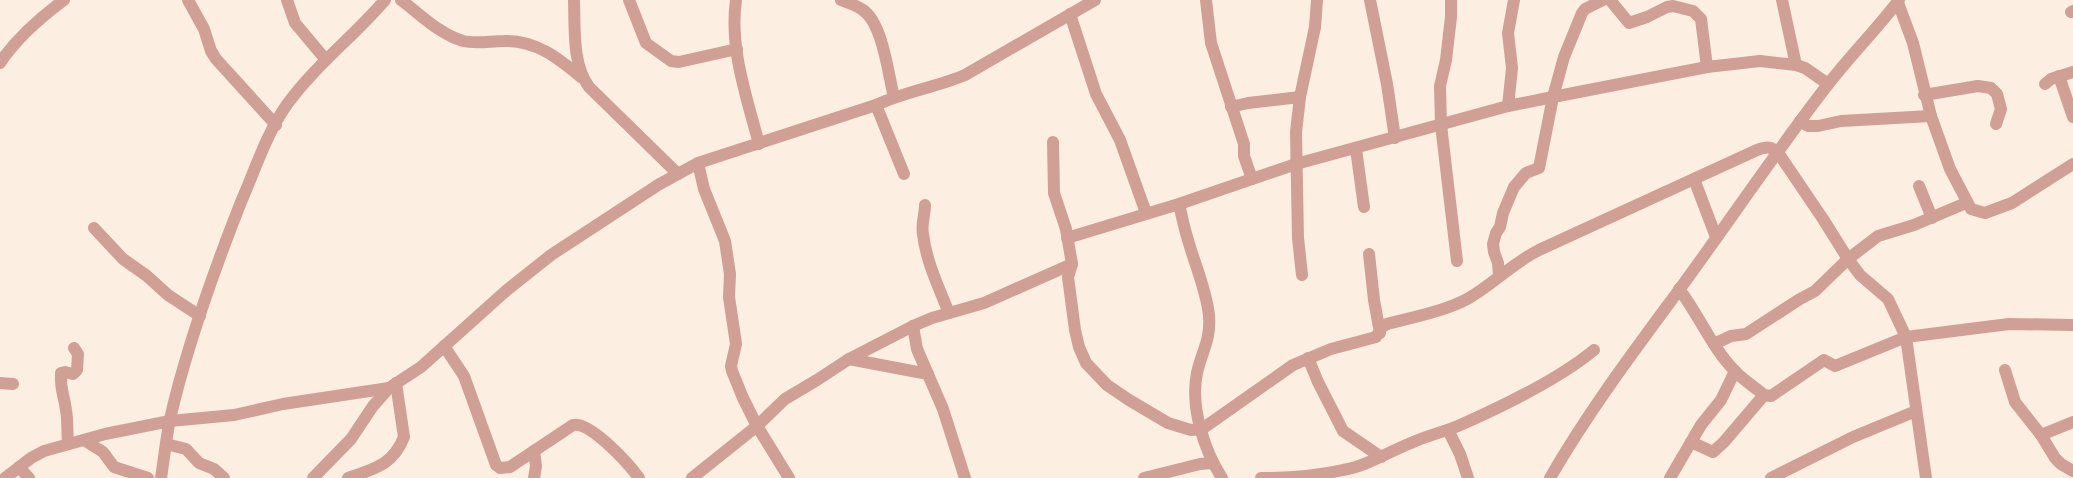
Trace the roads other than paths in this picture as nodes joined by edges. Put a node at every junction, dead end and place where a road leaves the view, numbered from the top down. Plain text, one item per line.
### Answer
1 (64, 0) edge
2 (188, 0) edge
3 (287, 0) edge
4 (385, 0) edge
5 (401, 0) edge
6 (574, 0) edge
7 (629, 0) edge
8 (736, 0) edge
9 (841, 0) edge
10 (1095, 0) edge
11 (1206, 0) edge
12 (1317, 0) edge
13 (1370, 0) edge
14 (1451, 0) edge
15 (1514, 0) edge
16 (1603, 0) edge
17 (1610, 0) edge
18 (1782, 0) edge
19 (1898, 0) edge
20 (1692, 5) edge
21 (1070, 14) junction
22 (736, 49) junction
23 (326, 60) junction
24 (0, 63) edge
25 (1796, 65) junction
26 (1707, 67) junction
27 (2073, 72) edge
28 (2059, 76) junction
29 (582, 78) junction
30 (1828, 84) junction
31 (2045, 84) dead end
32 (1924, 95) junction
33 (1553, 96) junction
34 (894, 97) junction
35 (1299, 97) junction
36 (876, 105) junction
37 (1508, 106) junction
38 (1231, 108) junction
39 (1930, 116) junction
40 (2073, 117) edge
41 (1800, 121) junction
42 (1996, 124) dead end
43 (276, 125) junction
44 (1441, 125) junction
45 (1395, 138) junction
46 (1053, 142) dead end
47 (759, 144) junction
48 (1356, 149) junction
49 (1777, 151) junction
50 (699, 163) junction
51 (1296, 164) junction
52 (2073, 164) edge
53 (678, 174) junction
54 (904, 174) dead end
55 (1252, 179) junction
56 (1694, 179) junction
57 (1919, 186) dead end
58 (1966, 203) junction
59 (1179, 204) junction
60 (925, 205) dead end
61 (1364, 207) dead end
62 (1146, 213) junction
63 (1932, 218) junction
64 (94, 228) dead end
65 (1716, 237) junction
66 (1067, 238) junction
67 (1370, 254) dead end
68 (1848, 259) junction
69 (1457, 261) dead end
70 (1072, 264) junction
71 (1302, 275) dead end
72 (1499, 276) junction
73 (1679, 289) junction
74 (949, 313) junction
75 (200, 316) junction
76 (2073, 325) edge
77 (913, 326) junction
78 (1380, 333) junction
79 (1906, 337) junction
80 (1714, 344) junction
81 (444, 346) junction
82 (74, 348) dead end
83 (1594, 350) dead end
84 (1308, 358) junction
85 (849, 359) junction
86 (2005, 370) dead end
87 (1735, 371) junction
88 (928, 374) junction
89 (393, 385) junction
90 (1764, 395) junction
91 (1916, 411) junction
92 (170, 421) junction
93 (2073, 422) edge
94 (757, 426) junction
95 (1202, 429) junction
96 (1448, 430) junction
97 (2041, 435) junction
98 (84, 440) junction
99 (1691, 442) junction
100 (68, 444) junction
101 (166, 444) junction
102 (534, 451) junction
103 (1381, 457) junction
104 (1212, 463) junction
105 (19, 467) junction
106 (2073, 471) edge
107 (5, 478) edge
108 (29, 478) edge
109 (148, 478) edge
110 (161, 478) edge
111 (224, 478) edge
112 (314, 478) edge
113 (348, 478) edge
114 (534, 478) edge
115 (639, 478) edge
116 (692, 478) edge
117 (789, 478) edge
118 (965, 478) edge
119 (1144, 478) edge
120 (1222, 478) edge
121 (1261, 478) edge
122 (1468, 478) edge
123 (1550, 478) edge
124 (1670, 478) edge
125 (1771, 478) edge
126 (1926, 478) edge

1 - 24 street
2 - 43 street
3 - 23 street
4 - 23 street
5 - 29 street
6 - 29 street
7 - 22 street
8 - 22 street
9 - 34 street
10 - 21 street
11 - 38 street
12 - 35 street
13 - 45 street
14 - 44 street
15 - 37 street
16 - 33 street
17 - 20 street
18 - 25 street
19 - 30 street
19 - 32 street
20 - 26 street
21 - 34 street
21 - 62 street
22 - 47 street
23 - 43 street
25 - 26 street
25 - 30 street
26 - 33 street
27 - 28 street
28 - 31 street
28 - 40 street
29 - 53 street
30 - 41 street
32 - 39 street
32 - 42 street
33 - 37 street
33 - 72 street
34 - 36 street
35 - 38 street
35 - 51 street
36 - 47 street
36 - 54 street
37 - 44 street
38 - 55 street
39 - 41 street
39 - 58 street
41 - 49 street
43 - 75 street
44 - 45 street
44 - 69 street
45 - 48 street
46 - 66 street
47 - 50 street
48 - 51 street
48 - 61 street
49 - 56 street
49 - 65 street
49 - 68 street
50 - 53 street
50 - 94 street
51 - 55 street
51 - 71 street
52 - 58 street
53 - 81 street
55 - 59 street
56 - 65 street
56 - 72 street
57 - 63 street
58 - 63 street
59 - 62 street
59 - 95 street
60 - 74 street
62 - 66 street
63 - 68 street
64 - 75 street
65 - 73 street
66 - 70 street
67 - 78 street
68 - 79 street
68 - 80 street
70 - 74 street
70 - 95 street
72 - 78 street
73 - 80 street
73 - 123 street
74 - 77 street
75 - 92 street
76 - 79 street
77 - 85 street
77 - 88 street
78 - 84 street
79 - 90 street
79 - 91 street
80 - 87 street
81 - 89 street
81 - 102 street
82 - 100 street
83 - 96 street
84 - 95 street
84 - 103 street
85 - 88 street
85 - 94 street
86 - 97 street
87 - 90 street
87 - 99 street
88 - 118 street
89 - 92 street
89 - 112 street
89 - 113 street
90 - 99 street
91 - 125 street
91 - 126 street
92 - 98 street
92 - 101 street
93 - 97 street
94 - 116 street
94 - 117 street
95 - 104 street
96 - 103 street
96 - 122 street
97 - 106 street
98 - 100 street
98 - 109 street
99 - 124 street
100 - 105 street
101 - 110 street
101 - 111 street
102 - 114 street
102 - 115 street
103 - 121 street
104 - 119 street
104 - 120 street
105 - 107 street
105 - 108 street

